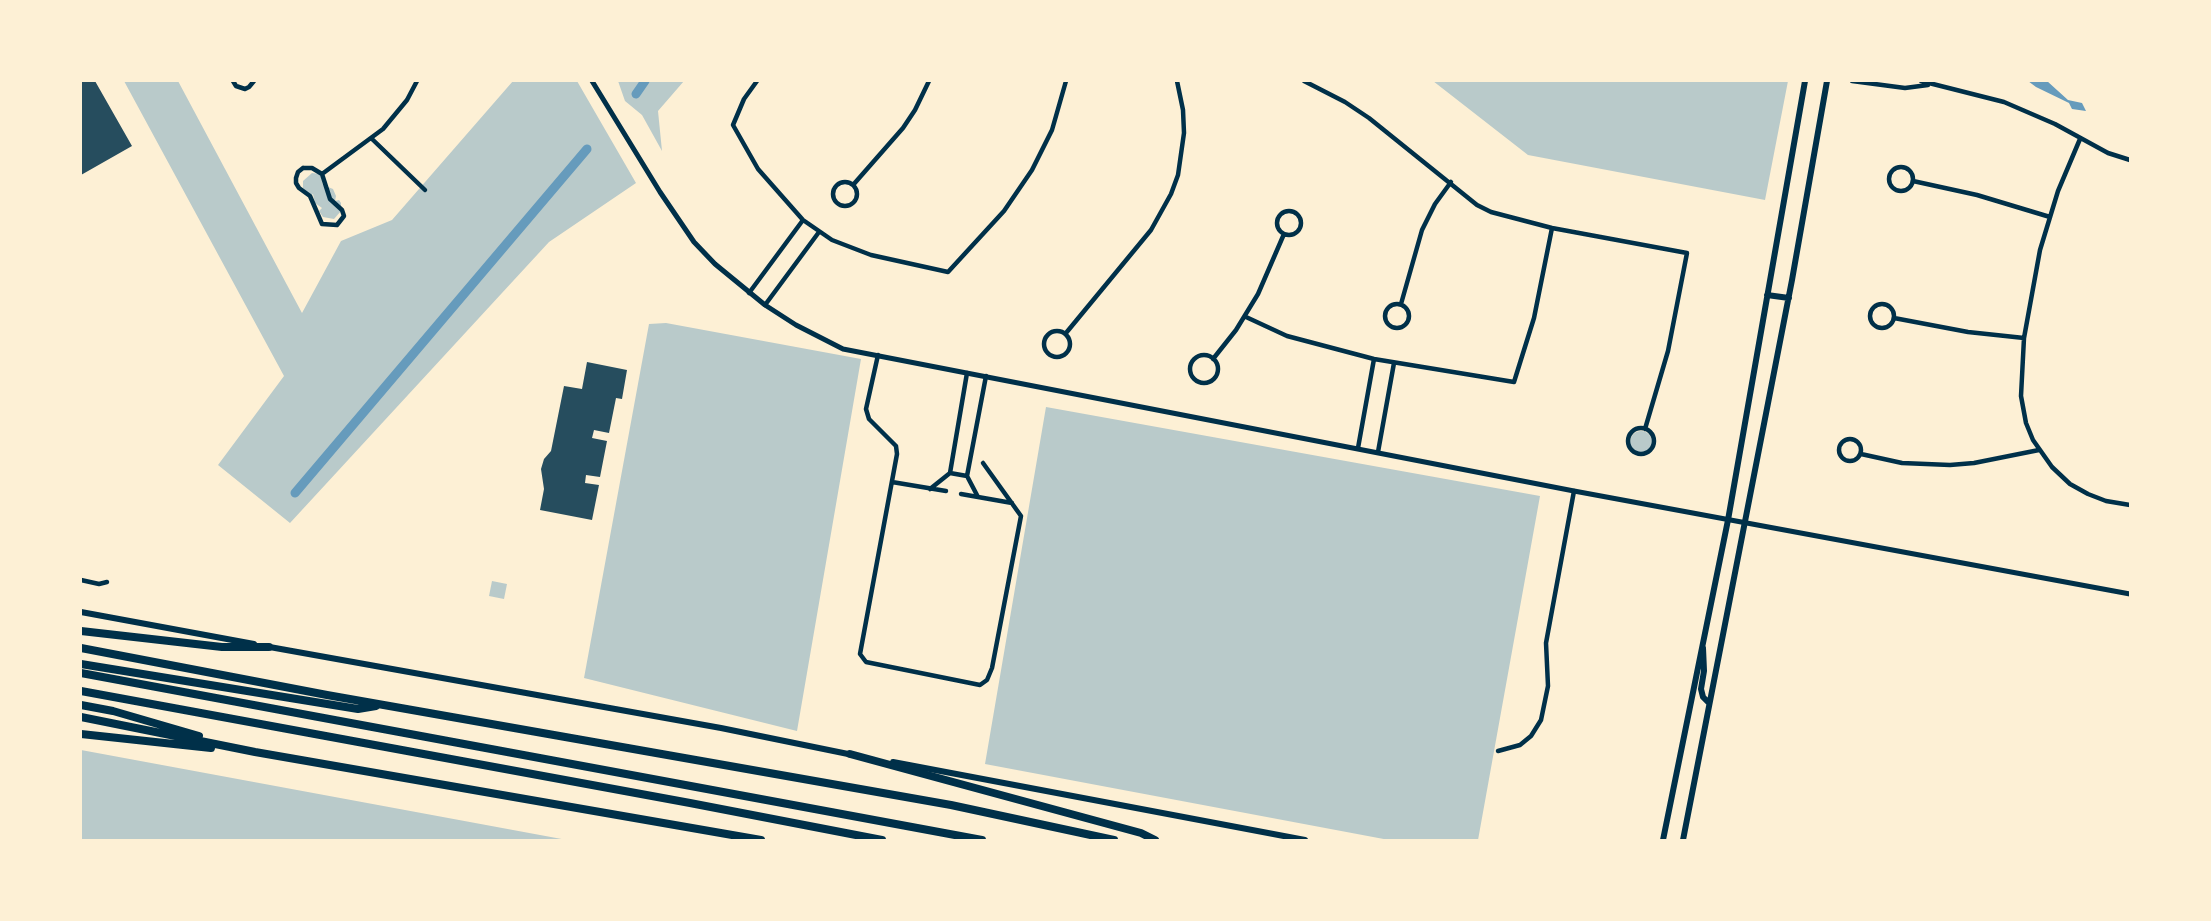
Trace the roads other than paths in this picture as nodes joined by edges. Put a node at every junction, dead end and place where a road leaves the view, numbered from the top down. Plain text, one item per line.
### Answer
1 (233, 81) edge
2 (255, 81) edge
3 (417, 81) edge
4 (592, 81) edge
5 (757, 81) edge
6 (929, 81) edge
7 (1066, 81) edge
8 (1177, 81) edge
9 (1304, 81) edge
10 (1805, 81) edge
11 (1827, 81) edge
12 (1852, 81) edge
13 (1921, 81) edge
14 (1930, 85) junction
15 (371, 138) junction
16 (2080, 139) junction
17 (2130, 160) edge
18 (322, 174) junction
19 (1913, 181) junction
20 (1451, 182) junction
21 (853, 185) junction
22 (425, 190) dead end
23 (2050, 217) junction
24 (803, 220) junction
25 (1552, 228) junction
26 (819, 231) junction
27 (1284, 234) junction
28 (748, 293) junction
29 (1767, 295) junction
30 (1789, 298) junction
31 (1401, 304) junction
32 (765, 305) junction
33 (1246, 316) junction
34 (1894, 318) junction
35 (1066, 333) junction
36 (2024, 338) junction
37 (878, 355) junction
38 (1214, 359) junction
39 (1374, 359) junction
40 (1394, 363) junction
41 (967, 373) junction
42 (986, 376) junction
43 (1645, 429) junction
44 (1358, 448) junction
45 (2039, 450) junction
46 (1378, 452) junction
47 (1861, 454) junction
48 (983, 463) dead end
49 (950, 473) junction
50 (967, 476) junction
51 (892, 482) junction
52 (930, 489) junction
53 (946, 491) dead end
54 (1574, 491) junction
55 (962, 494) dead end
56 (978, 497) junction
57 (1013, 503) junction
58 (2130, 505) edge
59 (1728, 520) junction
60 (1744, 523) junction
61 (81, 580) edge
62 (107, 582) dead end
63 (2130, 594) edge
64 (81, 612) edge
65 (81, 631) edge
66 (1703, 639) junction
67 (269, 647) junction
68 (81, 648) edge
69 (81, 664) edge
70 (81, 673) edge
71 (81, 691) edge
72 (1709, 703) junction
73 (81, 705) edge
74 (383, 705) junction
75 (81, 717) edge
76 (81, 734) edge
77 (1498, 751) dead end
78 (255, 752) junction
79 (850, 754) junction
80 (761, 840) edge
81 (882, 840) edge
82 (982, 840) edge
83 (1114, 840) edge
84 (1155, 840) edge
85 (1305, 840) edge
86 (1663, 840) edge
87 (1683, 840) edge

1 - 2 street
3 - 15 street
4 - 28 street
5 - 24 street
6 - 21 street
7 - 26 street
8 - 35 street
9 - 20 street
10 - 29 main road
11 - 30 main road
12 - 14 street
13 - 14 street
14 - 16 street
15 - 18 street
15 - 22 street
16 - 17 street
16 - 23 street
18 - 18 street
19 - 19 street
19 - 23 street
20 - 25 street
20 - 31 street
21 - 21 street
23 - 36 street
24 - 26 street
24 - 28 street
25 - 40 street
25 - 43 street
26 - 32 street
27 - 27 street
27 - 33 street
28 - 32 street
29 - 30 main road
29 - 59 main road
30 - 60 main road
31 - 31 street
32 - 37 street
33 - 38 street
33 - 39 street
34 - 34 street
34 - 36 street
35 - 35 street
36 - 45 street
37 - 41 street
37 - 51 street
38 - 38 street
39 - 40 street
39 - 44 street
40 - 46 street
41 - 42 street
41 - 49 street
42 - 44 street
42 - 50 street
43 - 43 street
44 - 46 street
45 - 47 street
45 - 58 street
46 - 54 street
47 - 47 street
48 - 57 street
49 - 50 street
49 - 52 street
50 - 56 street
51 - 52 street
51 - 57 street
52 - 53 street
54 - 59 street
54 - 77 street
55 - 56 street
56 - 57 street
59 - 60 street
59 - 66 main road
60 - 63 street
60 - 72 main road
61 - 62 street
64 - 67 main road
65 - 67 highway
66 - 72 main road
66 - 86 main road
67 - 79 main road
68 - 74 highway
69 - 74 highway
70 - 82 highway
71 - 81 highway
72 - 87 main road
73 - 78 highway
74 - 83 highway
75 - 78 highway
76 - 78 highway
78 - 80 highway
79 - 84 highway
79 - 85 main road

